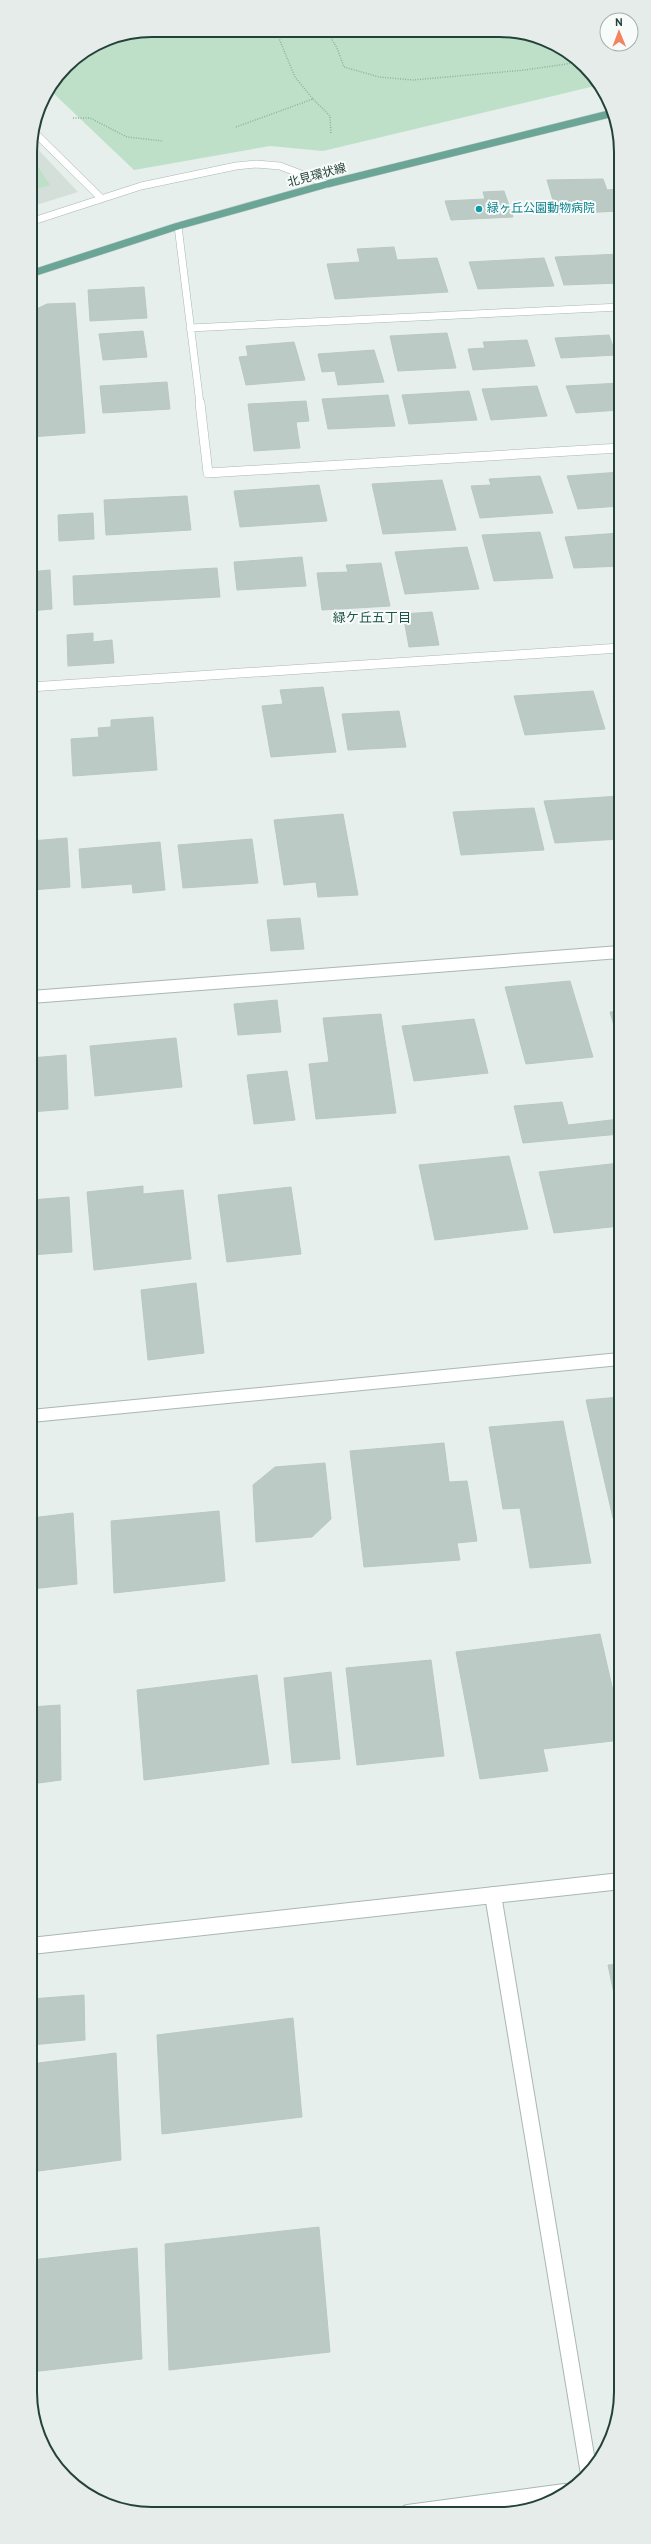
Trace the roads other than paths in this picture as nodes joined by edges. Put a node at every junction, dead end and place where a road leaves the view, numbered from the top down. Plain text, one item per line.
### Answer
1 (608, 114) edge
2 (38, 136) edge
3 (327, 184) junction
4 (100, 197) junction
5 (37, 220) edge
6 (178, 226) junction
7 (37, 272) edge
8 (614, 307) edge
9 (190, 328) junction
10 (614, 448) edge
11 (614, 648) edge
12 (37, 687) edge
13 (614, 952) edge
14 (37, 997) edge
15 (614, 1360) edge
16 (37, 1415) edge
17 (614, 1882) edge
18 (493, 1895) junction
19 (37, 1945) edge
20 (588, 2465) edge
21 (552, 2494) edge
22 (453, 2507) edge

1 - 3 main road, 北見環状線
2 - 4 street
3 - 4 street
3 - 6 main road, 北見環状線
4 - 5 street
6 - 7 main road, 北見環状線
6 - 9 street
8 - 9 street
9 - 10 street
11 - 12 street
13 - 14 street
15 - 16 street
17 - 18 street
18 - 19 street
18 - 20 street
21 - 22 street

